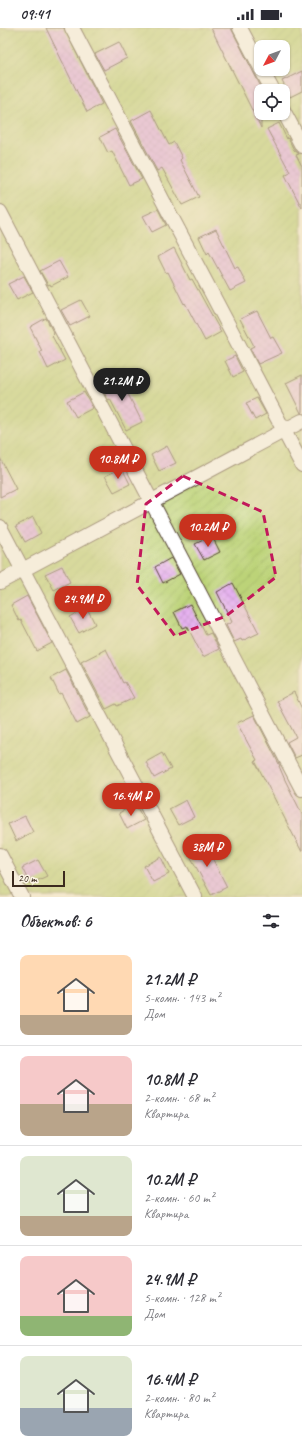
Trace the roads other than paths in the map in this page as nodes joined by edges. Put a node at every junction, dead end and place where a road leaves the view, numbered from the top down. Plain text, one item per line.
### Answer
1 (72, 28) edge
2 (240, 28) edge
3 (254, 55) edge
4 (288, 120) edge
5 (302, 146) edge
6 (0, 212) edge
7 (302, 422) edge
8 (284, 431) junction
9 (302, 465) edge
10 (151, 502) junction
11 (0, 527) edge
12 (22, 570) junction
13 (0, 582) edge
14 (302, 789) edge
15 (0, 855) edge
16 (22, 897) edge
17 (195, 897) edge

1 - 8 street
2 - 3 street
4 - 5 street
6 - 10 street
7 - 8 street
8 - 9 street
8 - 10 street
10 - 12 street
10 - 14 street
11 - 12 street
12 - 13 street
12 - 17 street
15 - 16 street

